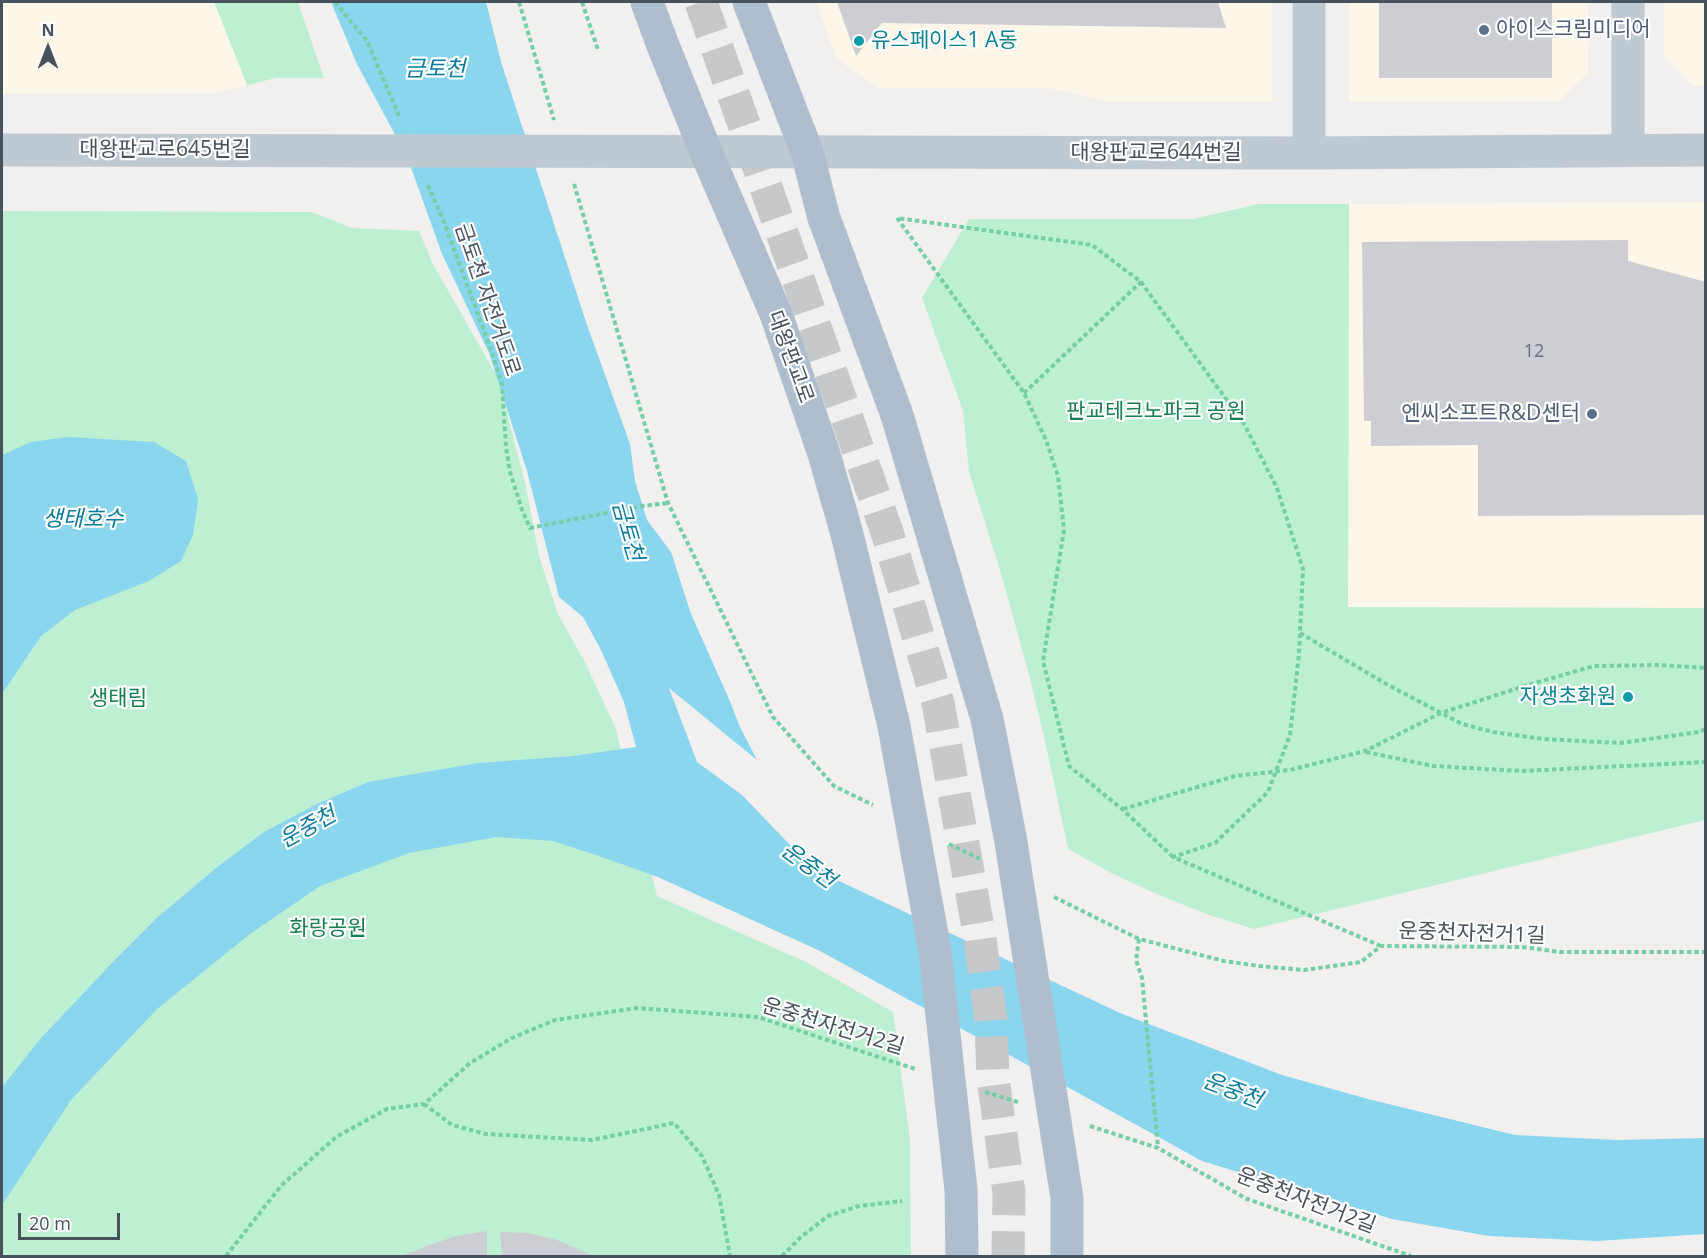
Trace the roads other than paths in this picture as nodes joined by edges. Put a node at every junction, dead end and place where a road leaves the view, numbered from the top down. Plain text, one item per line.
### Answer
1 (647, 2) edge
2 (749, 2) edge
3 (1310, 2) edge
4 (1628, 2) edge
5 (2, 150) edge
6 (1628, 150) junction
7 (1706, 150) edge
8 (606, 152) joint
9 (706, 152) junction
10 (807, 152) junction
11 (1309, 153) junction
12 (962, 1257) edge
13 (1067, 1257) edge

1 - 9 main road, 대왕판교로
2 - 10 main road
3 - 11 street
4 - 6 street
5 - 8 street, 대왕판교로645번길
6 - 7 street, 대왕판교로644번길
6 - 11 street, 대왕판교로644번길
8 - 9 street, 대왕판교로644번길
9 - 10 street, 대왕판교로644번길
9 - 12 main road, 대왕판교로
10 - 11 street, 대왕판교로644번길
10 - 13 main road

